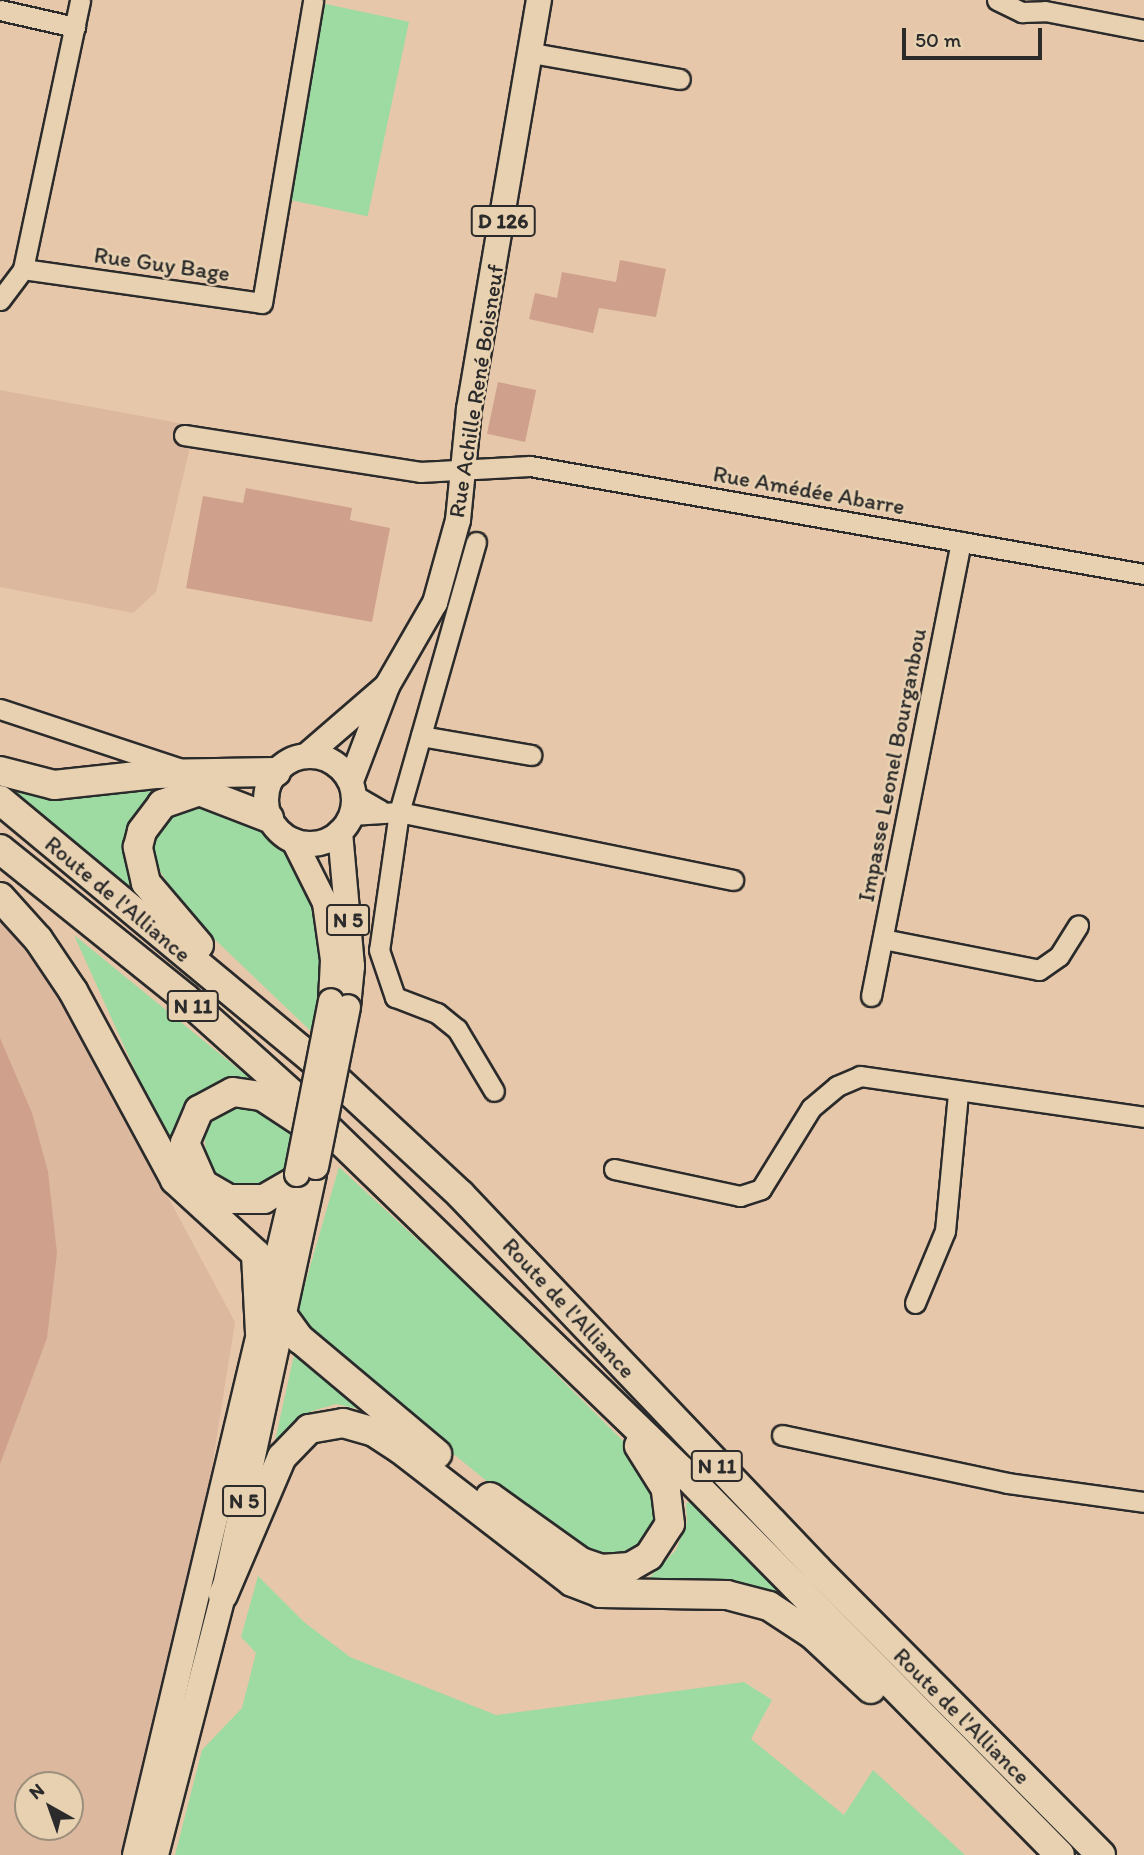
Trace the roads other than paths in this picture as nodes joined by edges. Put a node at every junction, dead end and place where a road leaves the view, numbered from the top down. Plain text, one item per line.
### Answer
1 (80, 0) edge
2 (313, 0) edge
3 (540, 0) edge
4 (997, 0) edge
5 (0, 10) edge
6 (75, 27) junction
7 (1144, 30) edge
8 (532, 53) junction
9 (681, 79) dead end
10 (23, 269) junction
11 (0, 300) edge
12 (184, 435) dead end
13 (466, 470) junction
14 (477, 542) dead end
15 (961, 542) junction
16 (1144, 574) edge
17 (387, 686) junction
18 (0, 709) edge
19 (421, 736) junction
20 (306, 755) junction
21 (531, 755) dead end
22 (0, 771) edge
23 (189, 772) junction
24 (275, 772) junction
25 (0, 800) edge
26 (349, 806) junction
27 (390, 811) junction
28 (270, 818) junction
29 (294, 841) junction
30 (0, 849) edge
31 (733, 880) dead end
32 (0, 897) edge
33 (1078, 926) dead end
34 (883, 939) junction
35 (871, 996) dead end
36 (340, 1004) junction
37 (494, 1091) dead end
38 (958, 1093) junction
39 (1144, 1117) edge
40 (614, 1169) dead end
41 (376, 1175) junction
42 (302, 1177) junction
43 (915, 1303) dead end
44 (283, 1315) junction
45 (589, 1329) junction
46 (260, 1333) junction
47 (573, 1366) junction
48 (782, 1435) dead end
49 (1144, 1502) edge
50 (223, 1595) junction
51 (1057, 1852) edge
52 (135, 1855) edge
53 (155, 1855) edge
54 (1101, 1855) edge

1 - 6 street
2 - 10 street, Rue Guy Bage
3 - 8 main road, Rue Achille René Boisneuf / D 126
4 - 7 street
5 - 6 street
6 - 10 street
8 - 9 street
8 - 13 main road, Rue Achille René Boisneuf / D 126
10 - 11 street
12 - 13 street, Rue Amédée Abarre
13 - 15 street, Rue Amédée Abarre
13 - 17 main road, Rue Achille René Boisneuf / D 126
14 - 19 street
15 - 16 street, Rue Amédée Abarre
15 - 34 street, Impasse Leonel Bourganbou
17 - 20 main road, Rue Achille René Boisneuf / D 126
17 - 26 main road, Rue Achille René Boisneuf / D 126
18 - 23 street
19 - 21 street
19 - 27 street
20 - 24 main road
20 - 26 main road
22 - 23 highway
23 - 24 highway
24 - 28 main road
25 - 45 highway, Route de l'Alliance / N 11
26 - 27 street
26 - 29 main road
26 - 36 main road, N 5
27 - 31 street
27 - 37 street
28 - 29 main road
28 - 45 highway
29 - 36 main road, N 5
30 - 41 highway, Route de l'Alliance / N 11
32 - 46 highway
33 - 34 street
34 - 35 street, Impasse Leonel Bourganbou
36 - 42 main road, N 5, bridge
38 - 39 street
38 - 40 street
38 - 43 street
41 - 42 highway
41 - 47 highway, Route de l'Alliance / N 11
42 - 44 main road, N 5
42 - 46 main road, N 5
44 - 47 highway
44 - 50 main road, N 5
45 - 54 highway, Route de l'Alliance / N 11
46 - 52 main road, N 5
47 - 51 highway, Route de l'Alliance / N 11
48 - 49 street
50 - 51 highway
50 - 53 main road, N 5

